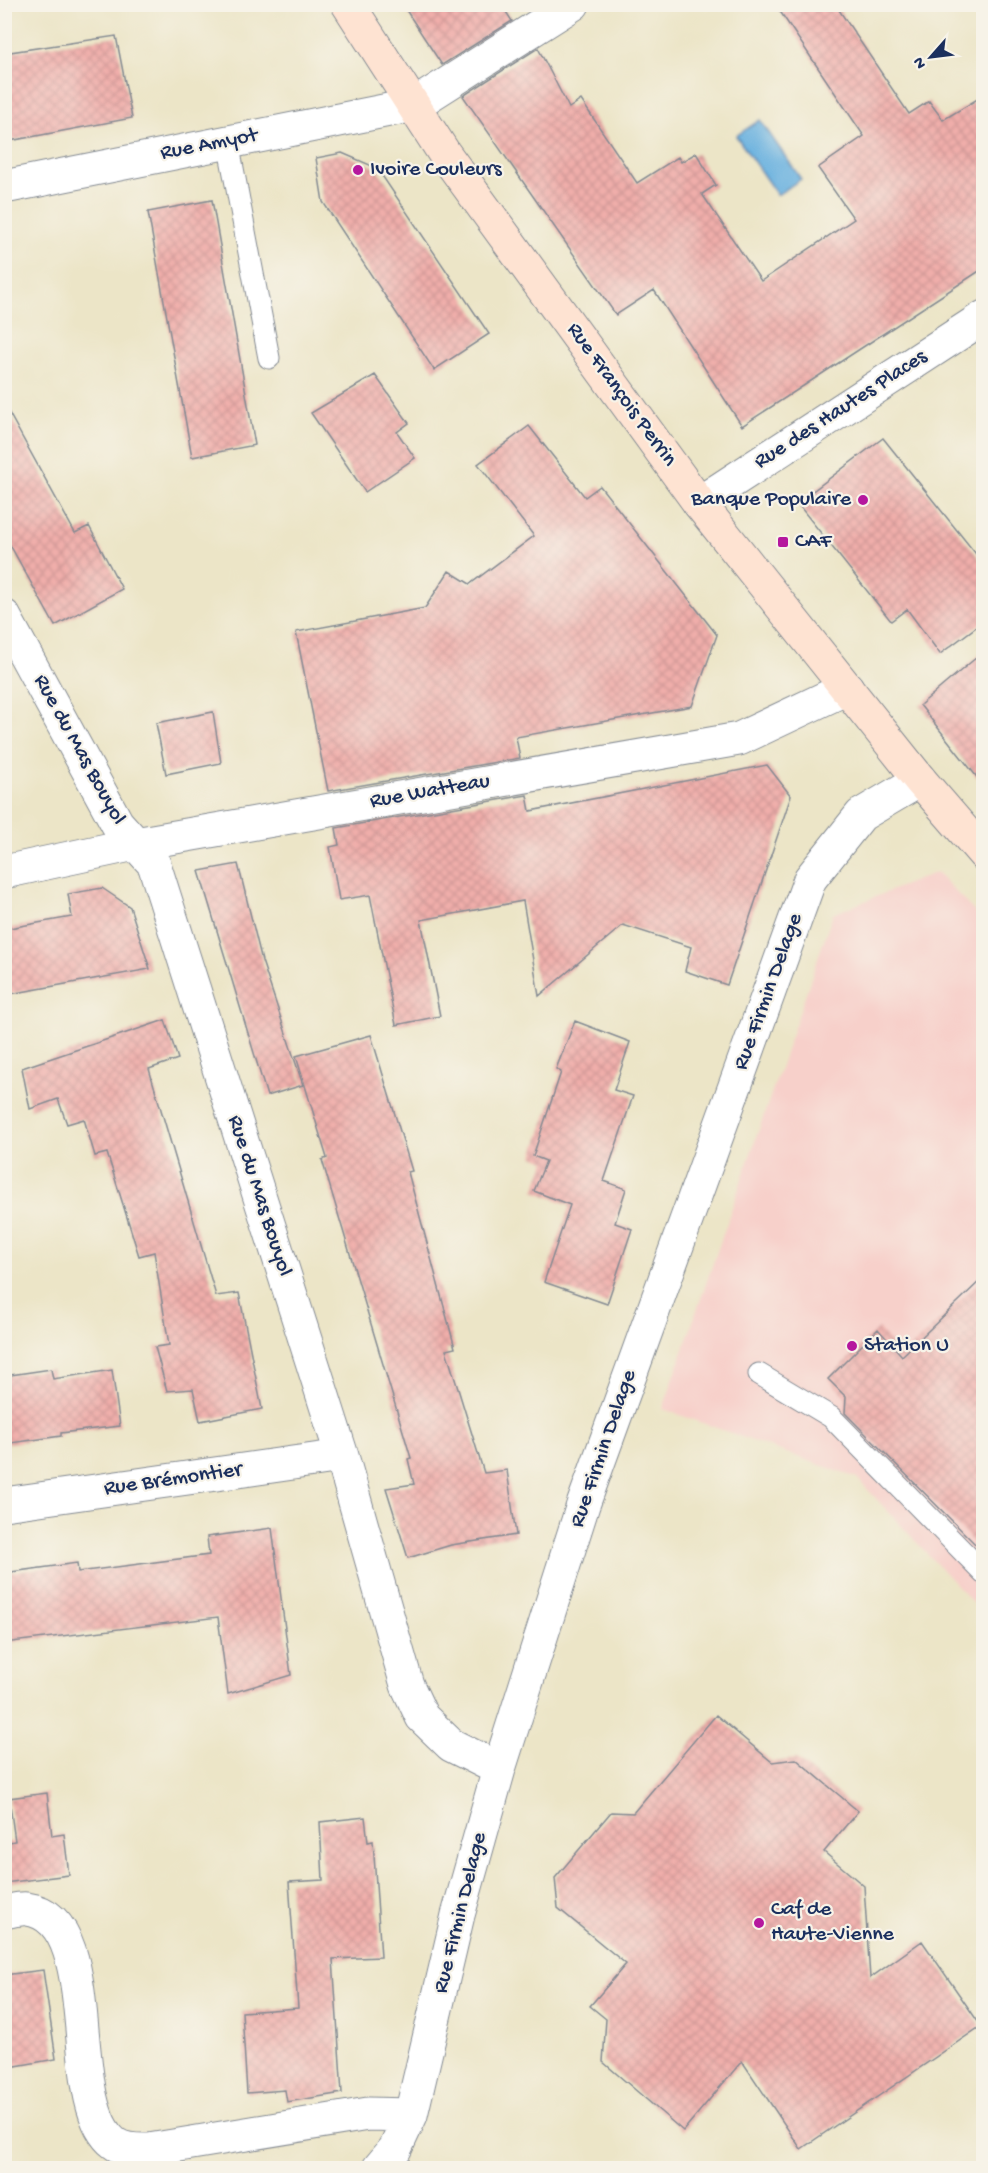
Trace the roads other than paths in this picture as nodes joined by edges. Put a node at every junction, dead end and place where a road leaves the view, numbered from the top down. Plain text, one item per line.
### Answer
1 (348, 4) edge
2 (573, 4) edge
3 (414, 105) junction
4 (228, 142) junction
5 (4, 187) edge
6 (984, 316) edge
7 (269, 358) dead end
8 (699, 502) junction
9 (4, 616) edge
10 (847, 688) junction
11 (920, 780) junction
12 (135, 844) junction
13 (984, 854) edge
14 (4, 872) edge
15 (759, 1374) dead end
16 (342, 1456) junction
17 (4, 1504) edge
18 (984, 1573) edge
19 (499, 1769) junction
20 (4, 1912) edge
21 (411, 2115) junction
22 (379, 2169) edge

1 - 3 main road, Rue François Perrin
2 - 3 street
3 - 4 street, Rue Amyot
3 - 8 main road, Rue François Perrin
4 - 5 street, Rue Amyot
4 - 7 lane
6 - 8 street, Rue des Hautes Places
8 - 10 main road, Rue François Perrin
9 - 12 street, Rue du Mas Bouyol
10 - 11 main road, Rue François Perrin
10 - 12 street, Rue Watteau
11 - 13 main road, Rue François Perrin
11 - 19 street, Rue Firmin Delage
12 - 14 street, Rue Watteau
12 - 16 street, Rue du Mas Bouyol
15 - 18 lane
16 - 17 street, Rue Brémontier
16 - 19 street, Rue du Mas Bouyol
19 - 21 street, Rue Firmin Delage
20 - 21 street
21 - 22 street, Rue Firmin Delage

